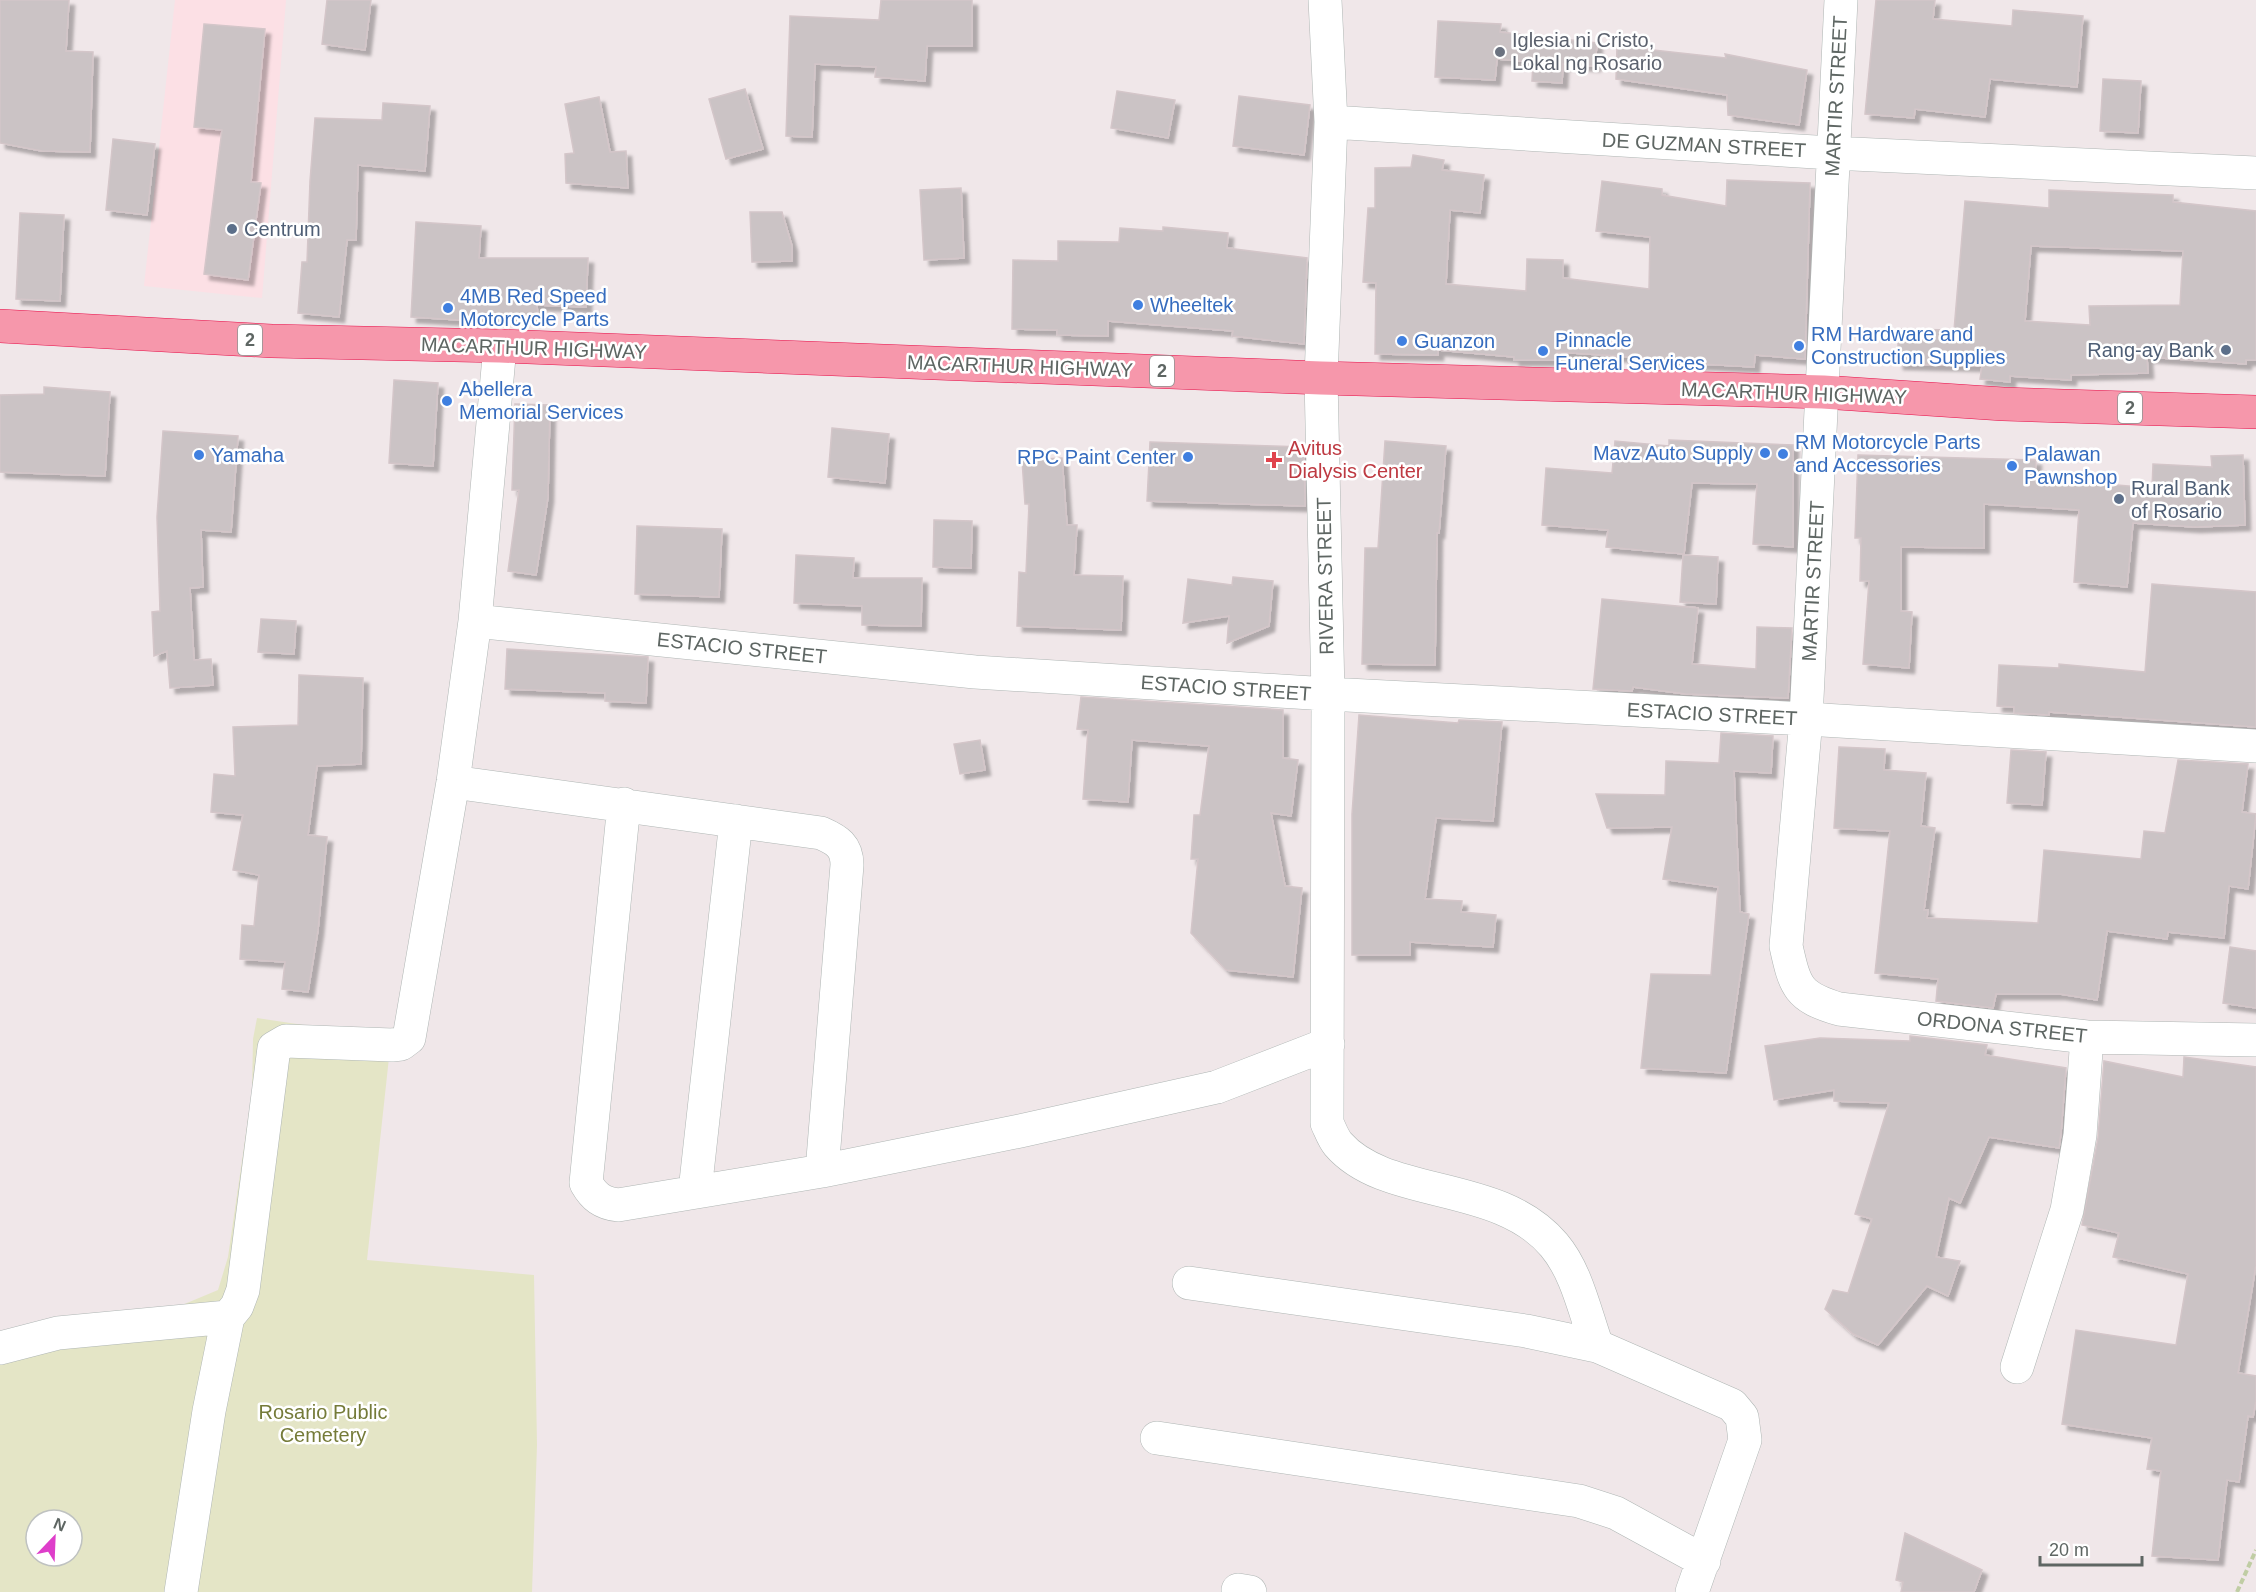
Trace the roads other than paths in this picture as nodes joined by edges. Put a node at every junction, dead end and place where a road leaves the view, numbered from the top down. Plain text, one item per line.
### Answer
1 (1325, 0) edge
2 (1840, 0) edge
3 (1331, 122) junction
4 (1832, 153) junction
5 (2256, 173) edge
6 (0, 326) edge
7 (500, 346) junction
8 (1321, 378) junction
9 (1823, 392) junction
10 (2256, 412) edge
11 (475, 621) junction
12 (1328, 694) junction
13 (1806, 719) junction
14 (2256, 746) edge
15 (453, 782) junction
16 (624, 804) junction
17 (736, 821) junction
18 (1786, 946) joint
19 (2087, 1037) junction
20 (2256, 1040) edge
21 (1328, 1044) junction
22 (822, 1171) junction
23 (695, 1191) junction
24 (1189, 1283) dead end
25 (228, 1317) junction
26 (1597, 1346) junction
27 (0, 1348) edge
28 (2017, 1367) dead end
29 (1157, 1438) dead end
30 (1704, 1561) junction
31 (181, 1592) edge
32 (1692, 1592) edge

1 - 3 street, RIVERA STREET
2 - 4 street, MARTIR STREET
3 - 4 street, DE GUZMAN STREET
3 - 8 street, RIVERA STREET
4 - 5 street, DE GUZMAN STREET
4 - 9 street, MARTIR STREET
6 - 7 highway, MACARTHUR HIGHWAY / 2
7 - 8 highway, MACARTHUR HIGHWAY / 2
7 - 11 street
8 - 9 highway, MACARTHUR HIGHWAY / 2
8 - 12 street, RIVERA STREET
9 - 10 highway, MACARTHUR HIGHWAY / 2
9 - 13 street, MARTIR STREET
11 - 12 street, ESTACIO STREET
11 - 15 street
12 - 13 street, ESTACIO STREET
12 - 21 street, RIVERA STREET
13 - 14 street, ESTACIO STREET
13 - 18 street, MARTIR STREET
15 - 16 street
15 - 25 street
16 - 17 street
16 - 23 street
17 - 22 street
17 - 23 street
18 - 19 street, ORDONA STREET
19 - 20 street, ORDONA STREET
19 - 28 street
21 - 22 street
21 - 26 street, RIVERA STREET
22 - 23 street
24 - 26 street
25 - 27 street
25 - 31 street
26 - 30 street
29 - 30 street
30 - 32 street

